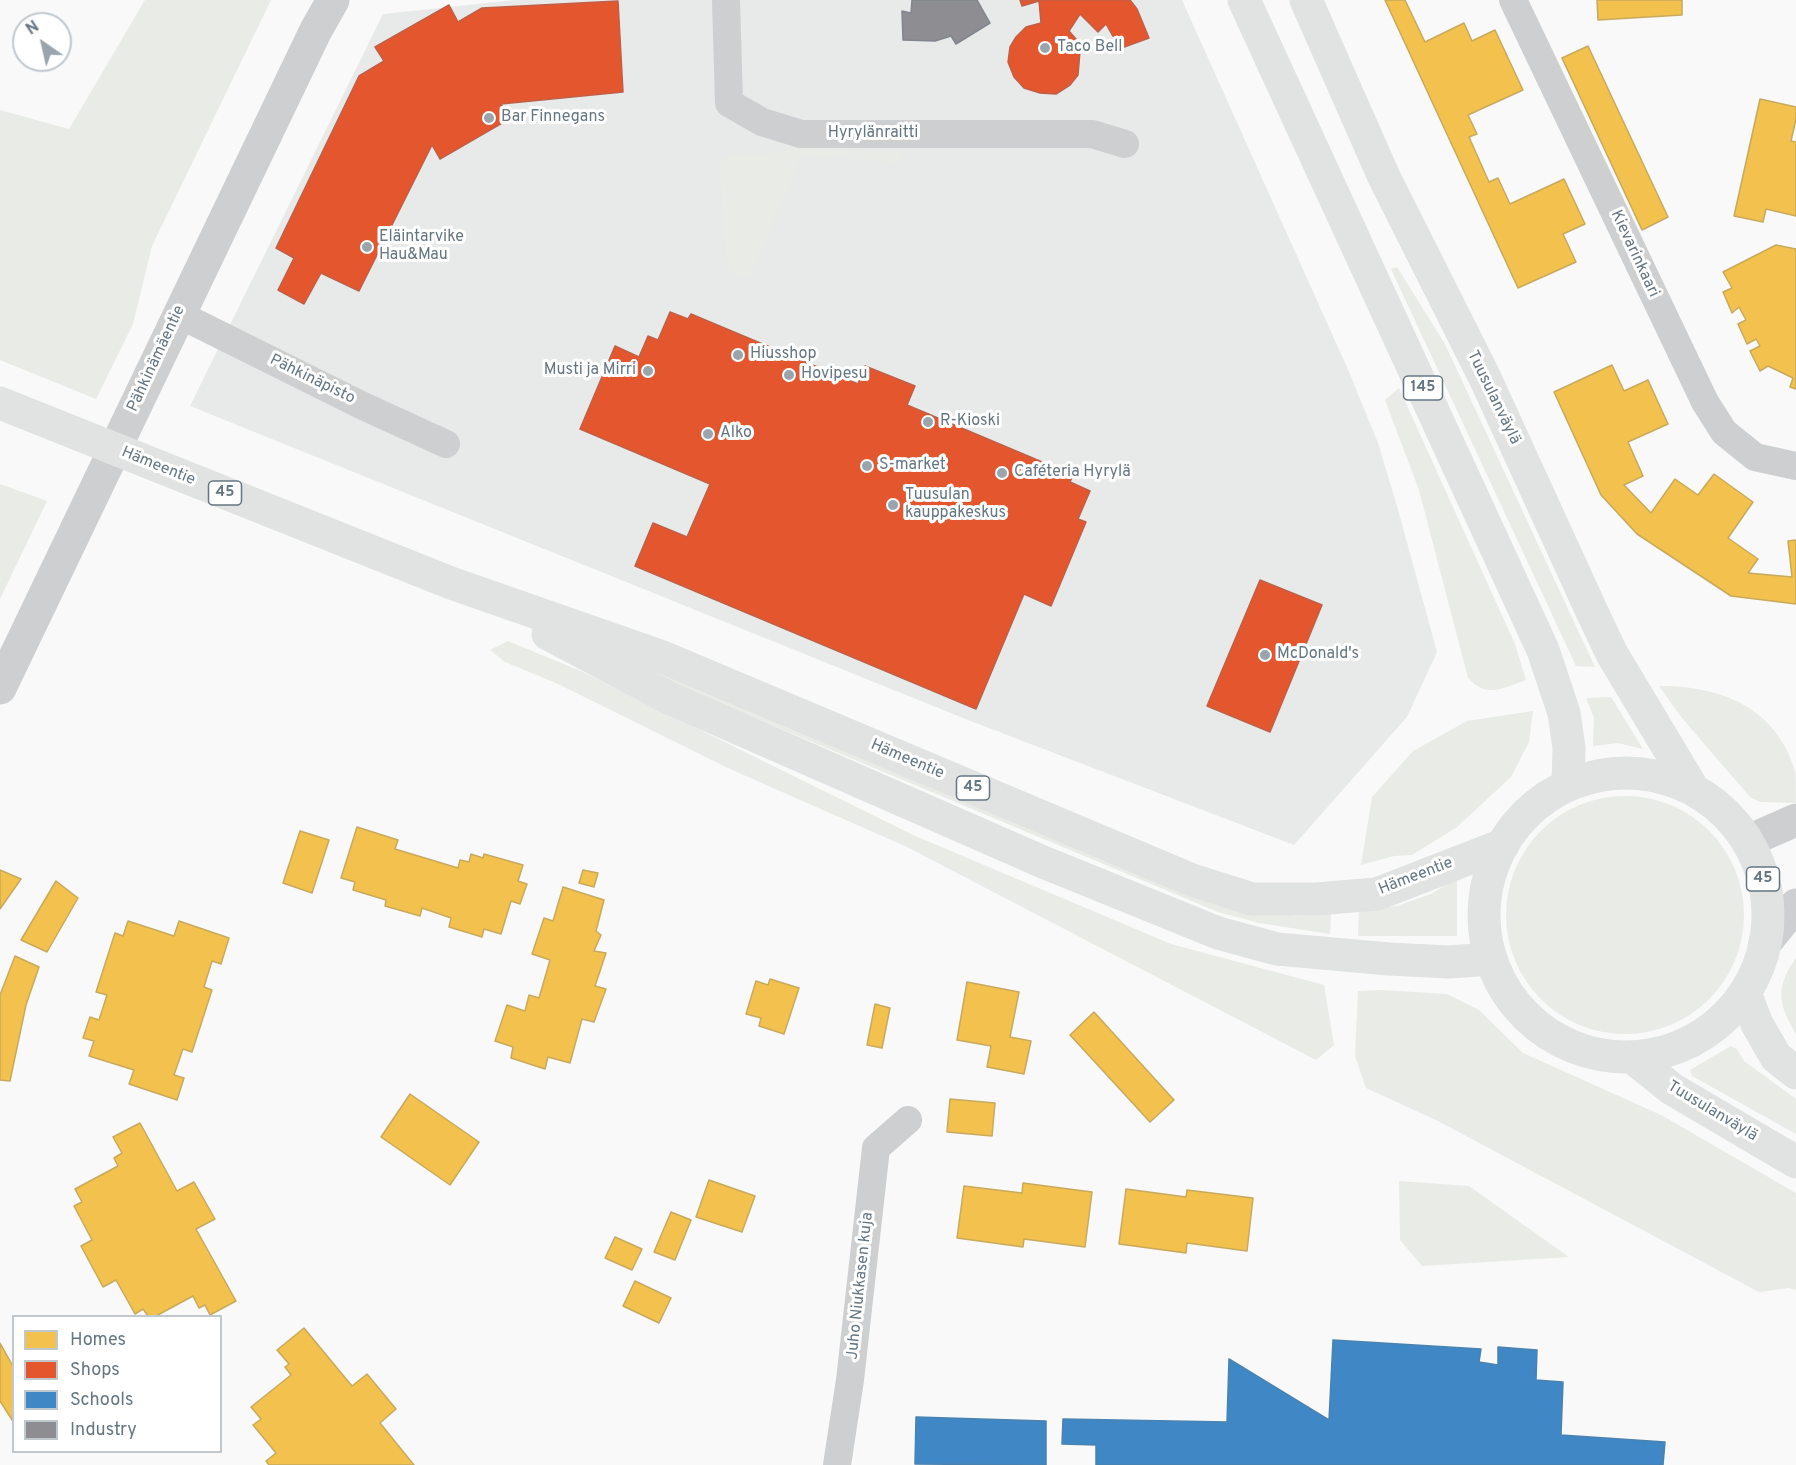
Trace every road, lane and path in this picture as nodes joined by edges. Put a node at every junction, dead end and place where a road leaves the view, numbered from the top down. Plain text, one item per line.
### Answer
1 (333, 0) edge
2 (726, 0) edge
3 (1244, 0) edge
4 (1306, 0) edge
5 (1513, 0) edge
6 (1125, 144) dead end
7 (178, 314) junction
8 (0, 403) edge
9 (446, 444) dead end
10 (1796, 466) edge
11 (451, 583) junction
12 (0, 688) edge
13 (1568, 785) junction
14 (1693, 789) junction
15 (1796, 820) edge
16 (1748, 841) junction
17 (1503, 845) junction
18 (1796, 905) edge
19 (1765, 943) junction
20 (1491, 959) junction
21 (1745, 993) junction
22 (1632, 1057) junction
23 (1796, 1073) edge
24 (908, 1120) dead end
25 (1796, 1162) edge
26 (837, 1465) edge

1 - 7 street, Pähkinämäentie
2 - 6 street, Hyrylänraitti
3 - 13 main road, 145
4 - 14 main road, Tuusulanväylä
5 - 10 street, Kievarinkaari
7 - 9 street, Pähkinäpisto
7 - 12 street, Pähkinämäentie
8 - 11 main road, Hämeentie / 45
11 - 17 main road, Hämeentie / 45
11 - 20 main road, Hämeentie / 45
13 - 14 main road, 45
13 - 17 main road, 45
14 - 16 main road, 45
15 - 16 street
16 - 19 main road, 45
17 - 20 main road
18 - 19 street
19 - 21 main road, 45
20 - 22 main road
21 - 22 main road
21 - 23 main road
22 - 25 main road, Tuusulanväylä
24 - 26 street, Juho Niukkasen kuja

